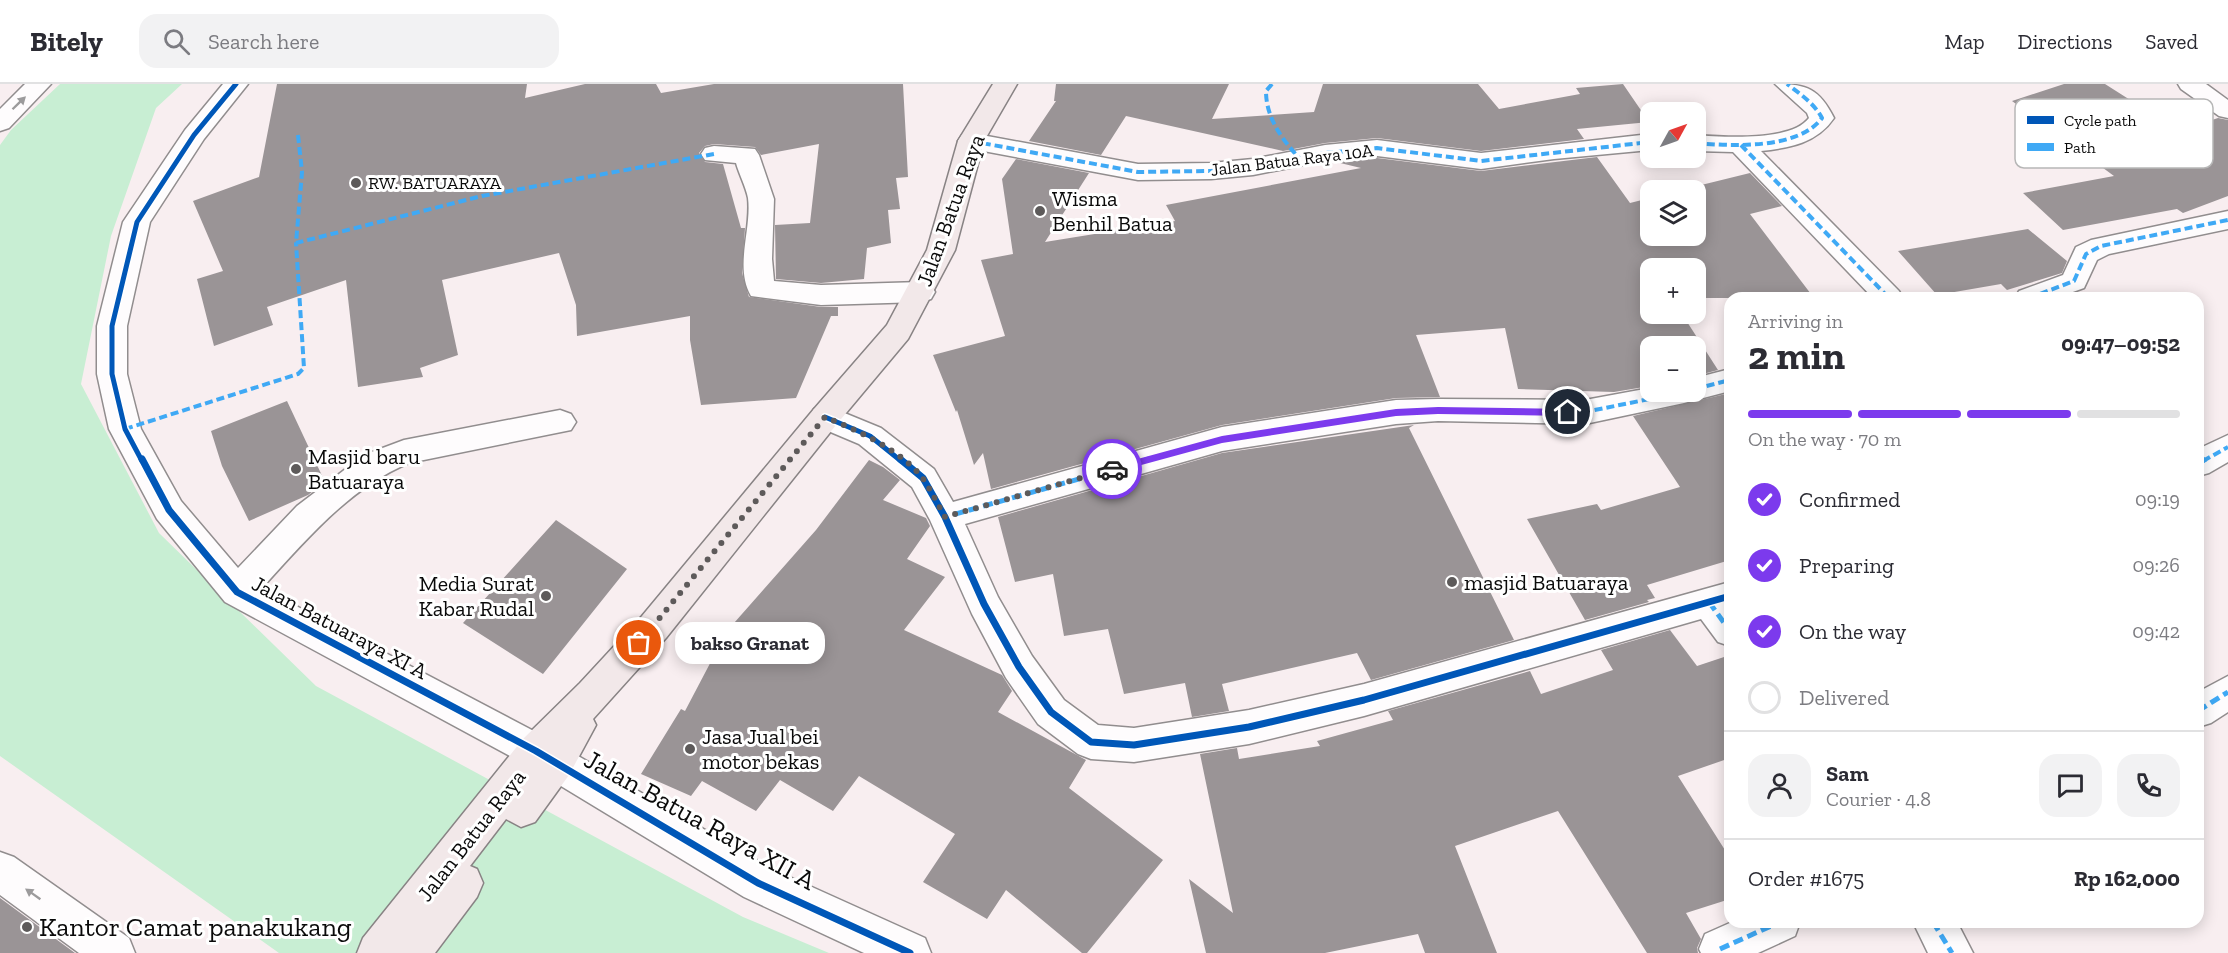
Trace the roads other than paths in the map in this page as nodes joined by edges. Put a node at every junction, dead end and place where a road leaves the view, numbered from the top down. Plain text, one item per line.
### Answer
1 (39, 84) edge
2 (236, 84) edge
3 (1005, 84) edge
4 (1787, 84) edge
5 (2190, 84) edge
6 (2211, 99) edge
7 (2213, 100) edge
8 (2228, 111) edge
9 (0, 123) edge
10 (971, 141) junction
11 (1640, 143) edge
12 (1706, 143) edge
13 (1741, 145) junction
14 (714, 154) dead end
15 (2228, 220) edge
16 (921, 292) junction
17 (1883, 292) edge
18 (2045, 292) edge
19 (1724, 382) edge
20 (1706, 386) edge
21 (1640, 401) edge
22 (825, 417) junction
23 (560, 422) dead end
24 (2228, 447) edge
25 (2204, 461) edge
26 (945, 517) junction
27 (237, 592) junction
28 (1723, 610) edge
29 (2228, 692) edge
30 (2204, 707) edge
31 (541, 764) junction
32 (0, 871) edge
33 (1767, 928) edge
34 (1937, 928) edge
35 (1720, 949) dead end
36 (114, 953) edge
37 (378, 953) edge
38 (409, 953) edge
39 (910, 953) edge
40 (1952, 953) edge

9 -> 1 street
2 - 27 street, Jalan Batuaraya XI A
3 - 10 main road, Jalan Batua Raya
4 - 13 street
5 - 6 street
7 - 8 street
10 - 11 street, Jalan Batua Raya 10A
10 - 16 main road, Jalan Batua Raya
12 - 13 street
13 - 17 street
14 - 16 street
15 - 18 street
16 - 22 main road, Jalan Batua Raya
19 - 20 street
21 - 26 street
22 - 26 street
22 - 31 main road, Jalan Batua Raya
23 - 27 street
24 - 25 street
26 - 28 street
27 - 31 street, Jalan Batuaraya XI A
29 - 30 street
31 - 37 main road, Jalan Batua Raya
31 - 38 main road, Jalan Batua Raya
31 - 39 street, Jalan Batua Raya XII A
36 -> 32 street
33 - 35 street
34 - 40 street

